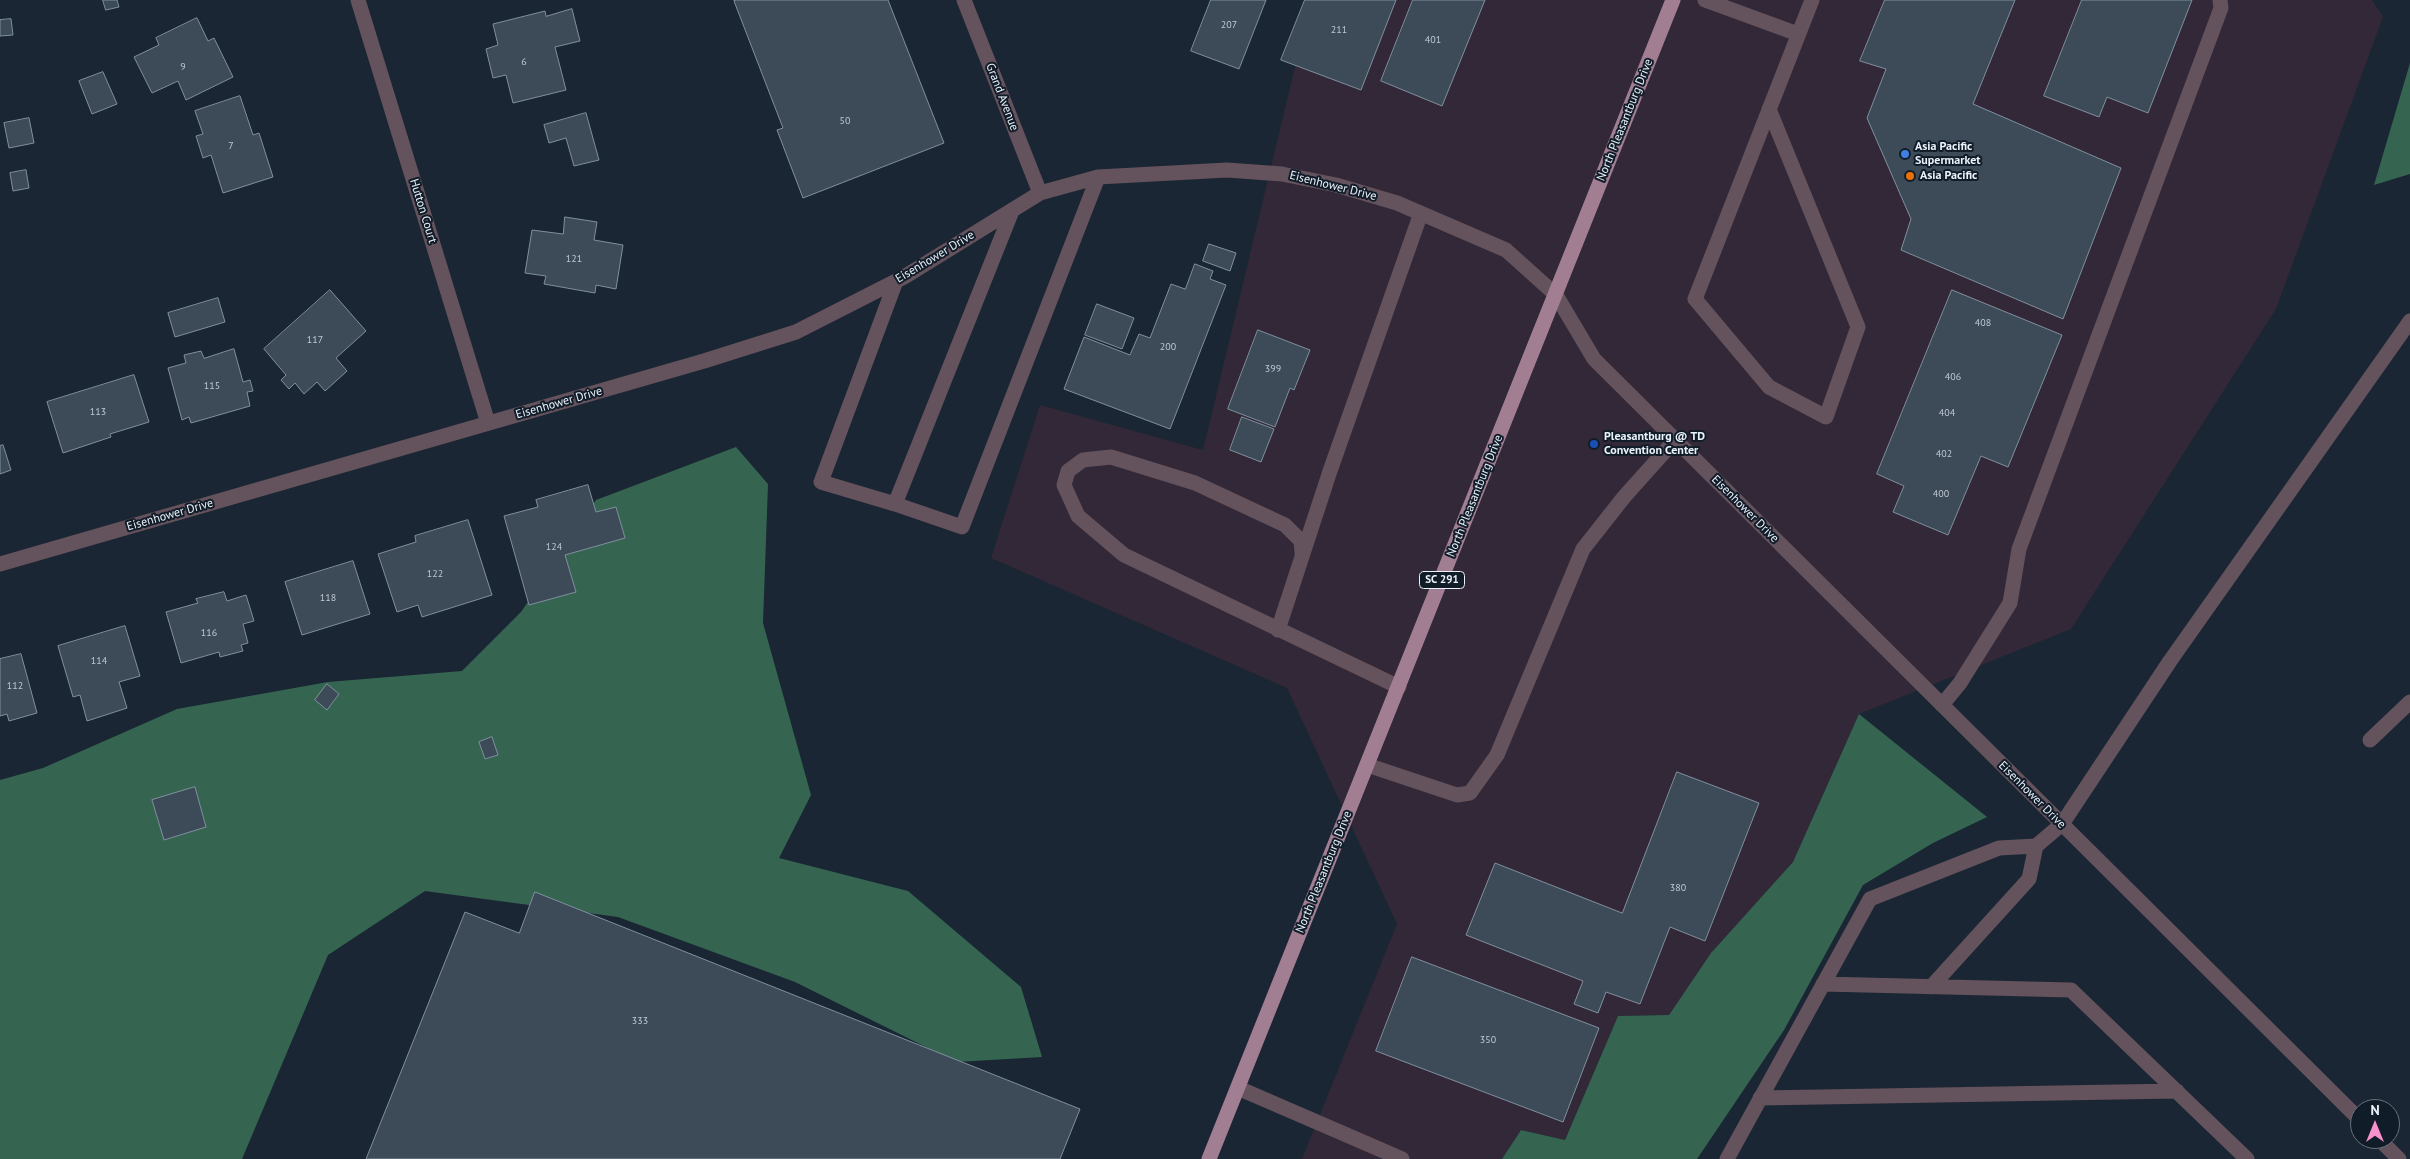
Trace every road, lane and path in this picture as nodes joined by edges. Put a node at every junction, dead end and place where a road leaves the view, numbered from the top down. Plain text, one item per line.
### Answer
1 (358, 0) edge
2 (964, 0) edge
3 (1673, 0) edge
4 (1705, 0) edge
5 (1812, 0) edge
6 (2220, 0) edge
7 (1798, 34) junction
8 (1769, 109) junction
9 (1098, 177) junction
10 (1040, 193) junction
11 (1012, 211) junction
12 (1421, 213) junction
13 (896, 281) junction
14 (1556, 295) junction
15 (2410, 321) edge
16 (488, 423) junction
17 (1675, 440) junction
18 (895, 504) junction
19 (1302, 554) junction
20 (0, 564) edge
21 (1278, 630) junction
22 (1399, 687) junction
23 (2410, 702) edge
24 (1942, 705) junction
25 (2370, 740) dead end
26 (1367, 766) junction
27 (2062, 824) junction
28 (2036, 846) junction
29 (1824, 984) junction
30 (1931, 987) junction
31 (1238, 1088) junction
32 (2176, 1091) junction
33 (1760, 1098) junction
34 (2350, 1110) edge
35 (2389, 1149) edge
36 (1209, 1159) edge
37 (1402, 1159) edge
38 (1727, 1159) edge
39 (2248, 1159) edge
40 (2399, 1159) edge

1 - 16 street, Hutton Court
2 - 10 street, Grand Avenue
3 - 14 main road, North Pleasantburg Drive / SC 291
4 - 7 street
5 - 7 street
6 - 24 street
7 - 8 street
8 - 8 street
9 - 10 street, Eisenhower Drive
9 - 12 street, Eisenhower Drive
9 - 18 street
10 - 11 street, Eisenhower Drive
11 - 13 street, Eisenhower Drive
11 - 18 street
12 - 14 street, Eisenhower Drive
12 - 19 street
13 - 16 street, Eisenhower Drive
13 - 18 street
14 - 17 street, Eisenhower Drive
14 - 22 main road, North Pleasantburg Drive / SC 291
15 - 27 street
16 - 20 street, Eisenhower Drive
17 - 24 street, Eisenhower Drive
17 - 26 street
19 - 21 street
19 - 21 street
21 - 22 street
22 - 26 main road, North Pleasantburg Drive / SC 291
23 - 25 street
24 - 27 street, Eisenhower Drive
26 - 31 main road, North Pleasantburg Drive / SC 291
27 - 28 street
27 - 34 street, Eisenhower Drive
28 - 29 street
28 - 30 street
29 - 30 street
29 - 33 street
30 - 32 street
31 - 36 main road, North Pleasantburg Drive / SC 291
31 - 37 street
32 - 33 street
32 - 39 street
33 - 38 street
35 - 40 street

